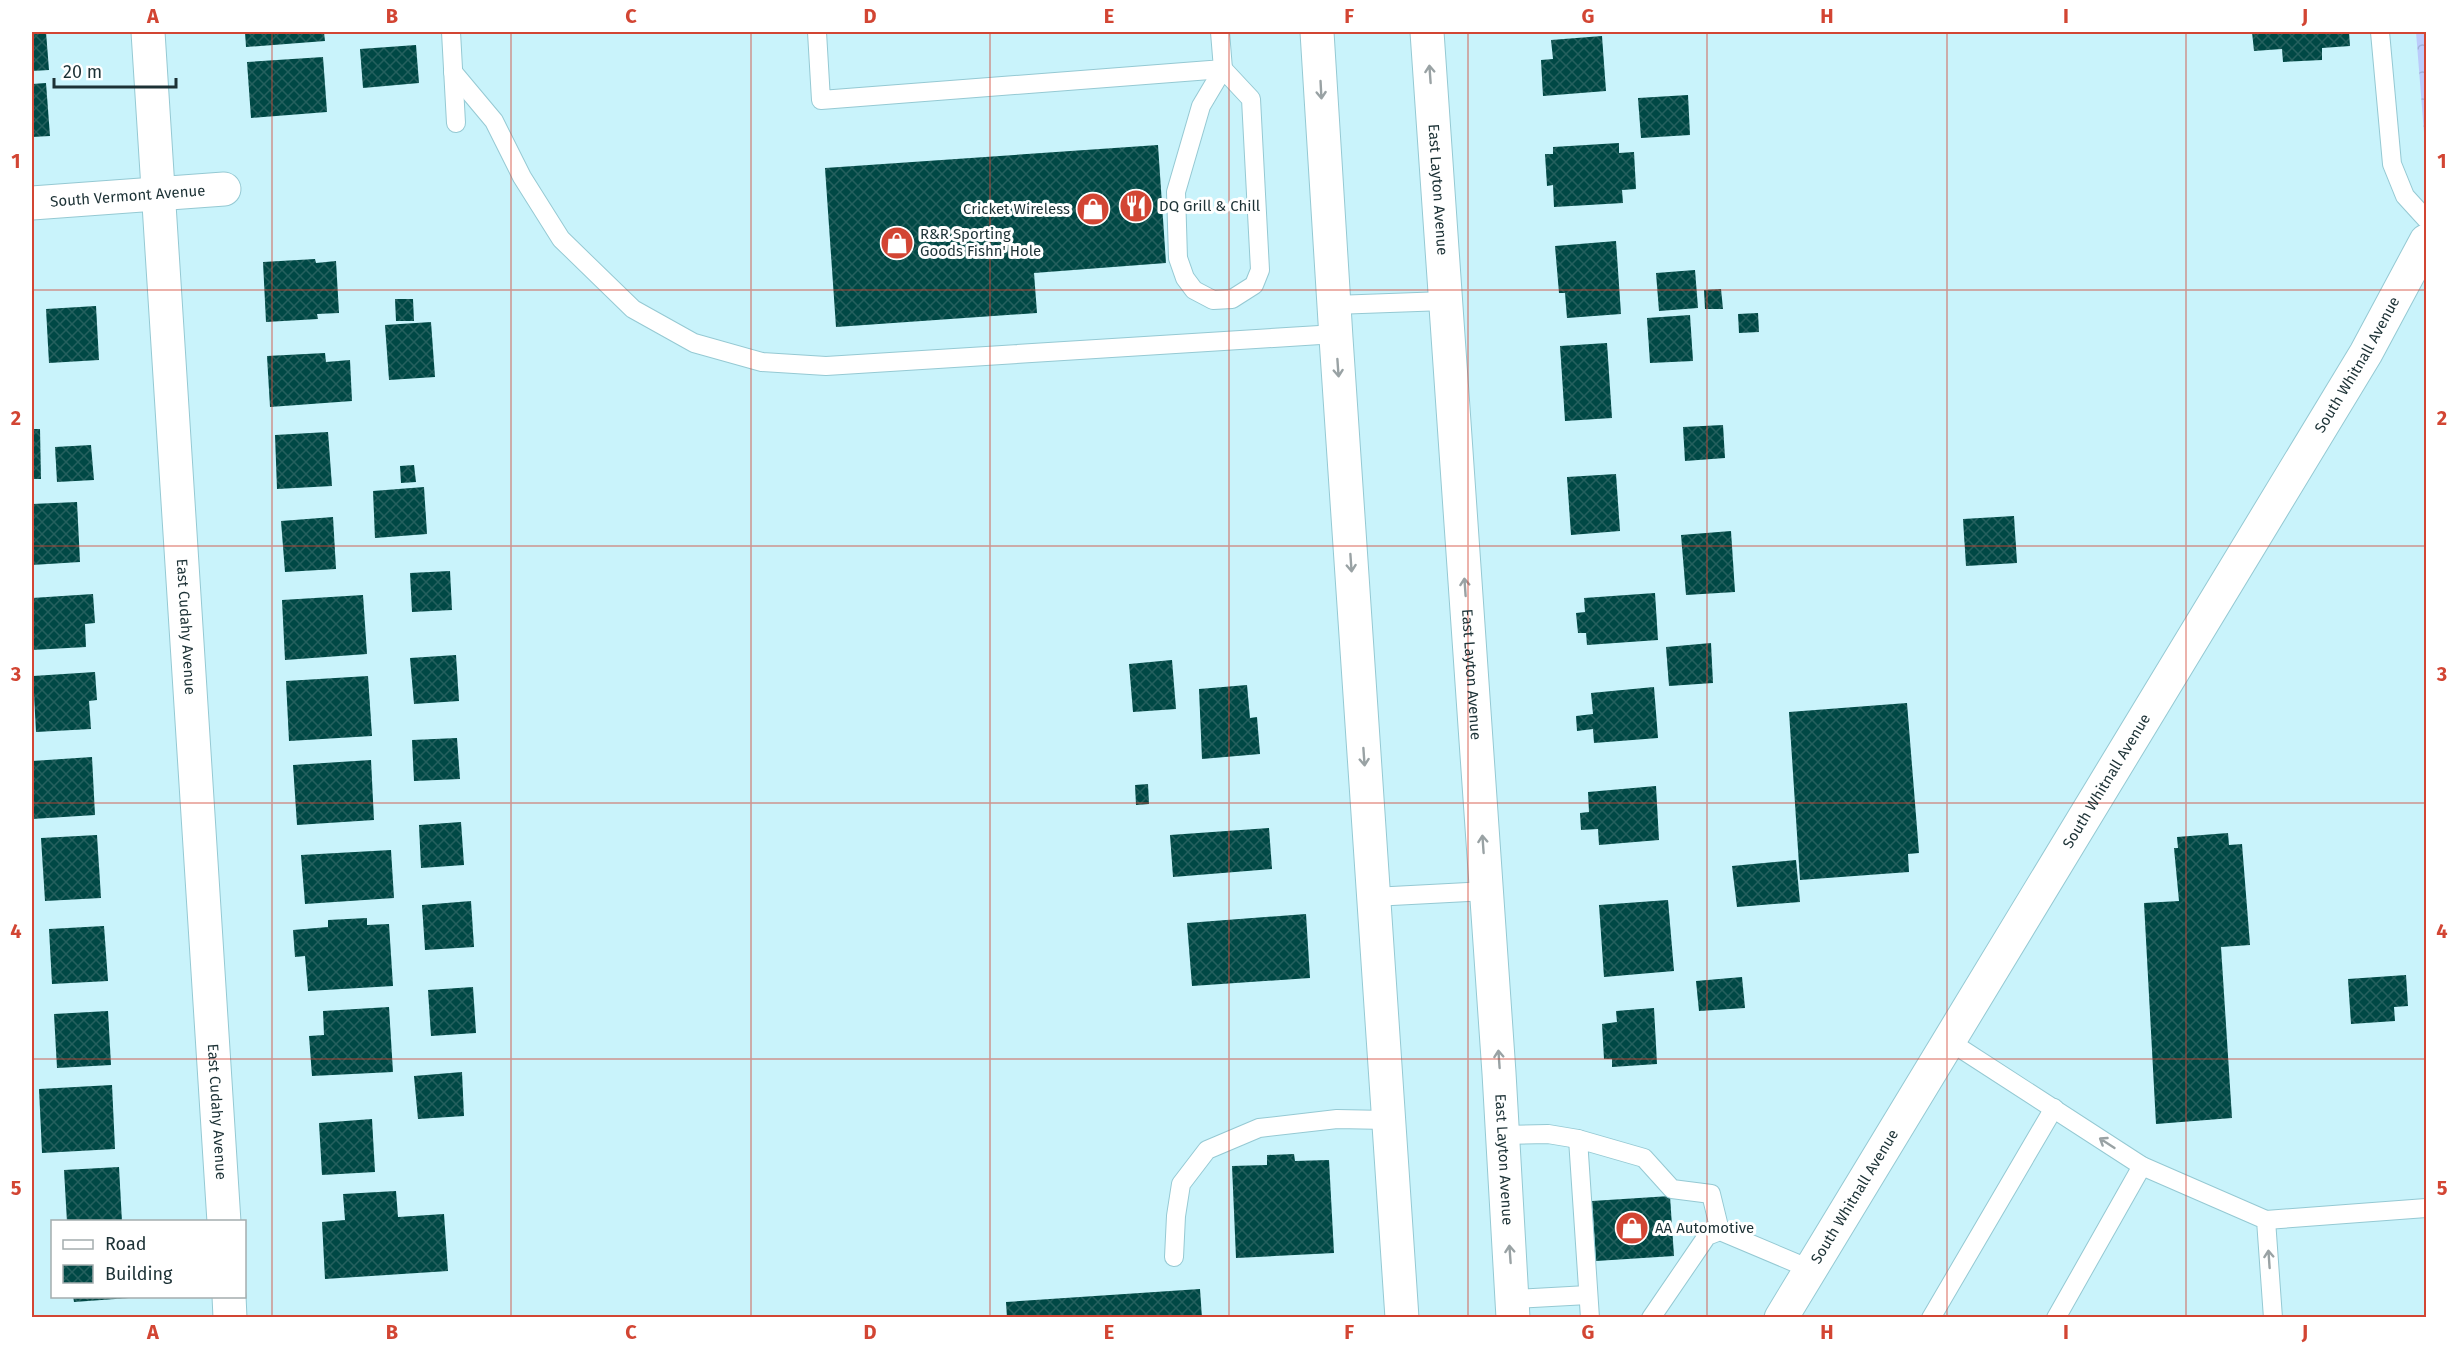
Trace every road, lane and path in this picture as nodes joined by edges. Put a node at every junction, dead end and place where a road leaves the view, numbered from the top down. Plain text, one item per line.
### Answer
1 (148, 32) edge
2 (451, 32) edge
3 (817, 32) edge
4 (1220, 32) edge
5 (1317, 32) edge
6 (1427, 32) edge
7 (2380, 32) edge
8 (1223, 69) junction
9 (453, 72) junction
10 (456, 123) dead end
11 (224, 189) dead end
12 (158, 194) junction
13 (32, 202) edge
14 (2427, 219) edge
15 (2427, 241) edge
16 (1445, 301) junction
17 (1335, 320) junction
18 (1487, 891) junction
19 (1373, 897) junction
20 (1949, 1041) junction
21 (2054, 1108) junction
22 (1387, 1120) junction
23 (1502, 1135) junction
24 (1578, 1139) junction
25 (2142, 1166) junction
26 (2427, 1208) edge
27 (224, 1220) edge
28 (2266, 1220) junction
29 (1720, 1231) junction
30 (1174, 1257) dead end
31 (1810, 1269) junction
32 (1588, 1295) junction
33 (229, 1298) edge
34 (1513, 1308) edge
35 (230, 1317) edge
36 (1402, 1317) edge
37 (1590, 1317) edge
38 (1651, 1317) edge
39 (1780, 1317) edge
40 (1931, 1317) edge
41 (2056, 1317) edge
42 (2273, 1317) edge

1 - 12 street, East Cudahy Avenue
2 - 9 lane
3 - 8 lane
4 - 8 lane
5 -> 17 street
16 -> 6 street, East Layton Avenue
7 - 14 lane
8 - 8 lane
9 - 10 lane
9 - 17 lane
11 - 12 street, South Vermont Avenue
12 - 13 street, South Vermont Avenue
12 - 27 street, East Cudahy Avenue
15 - 20 street, South Whitnall Avenue
16 - 17 lane
18 -> 16 street, East Layton Avenue
17 -> 19 street
18 - 19 lane
23 -> 18 street, East Layton Avenue
19 - 22 street
20 - 21 lane
20 - 31 street, South Whitnall Avenue
25 -> 21 lane
21 - 40 lane
22 - 30 lane
22 - 36 street
23 - 24 lane
34 -> 23 street, East Layton Avenue
24 - 29 lane
24 - 32 lane
25 - 28 lane
25 - 41 lane
26 - 28 lane
42 -> 28 lane
29 - 31 lane
29 - 38 lane
31 - 39 street, South Whitnall Avenue
32 - 34 lane
32 - 37 lane
33 - 35 street

